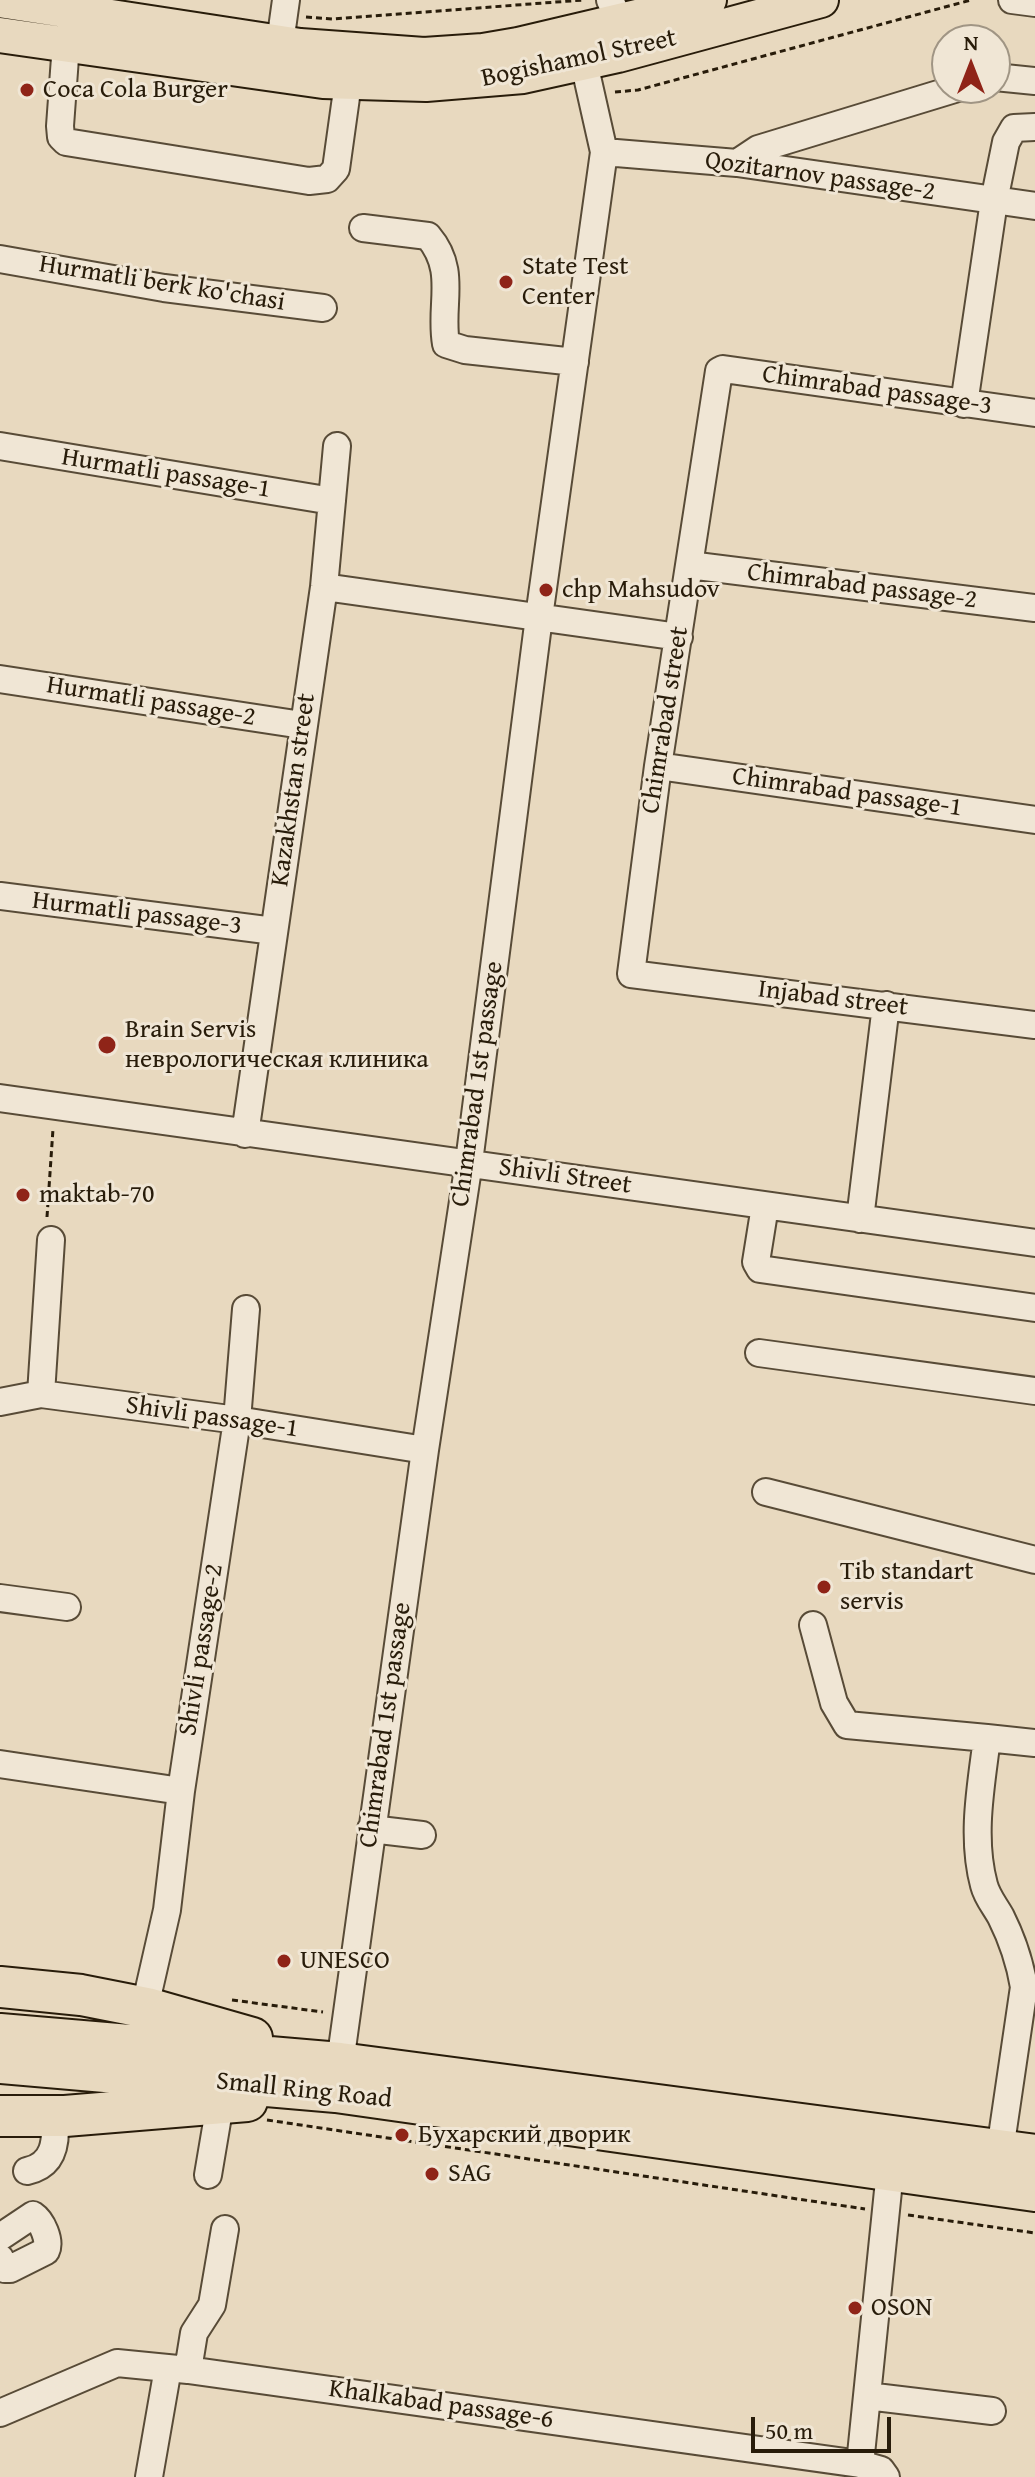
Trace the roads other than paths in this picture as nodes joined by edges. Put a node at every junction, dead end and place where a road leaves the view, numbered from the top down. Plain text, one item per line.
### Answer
1 (0, 0) edge
2 (709, 0) edge
3 (821, 0) edge
4 (1012, 0) edge
5 (1035, 3) edge
6 (615, 11) edge
7 (284, 20) edge
8 (0, 35) edge
9 (66, 44) junction
10 (588, 78) junction
11 (1011, 79) edge
12 (1035, 81) edge
13 (348, 83) junction
14 (931, 96) edge
15 (1035, 127) edge
16 (604, 152) junction
17 (737, 163) junction
18 (994, 201) junction
19 (1035, 206) edge
20 (363, 228) dead end
21 (0, 259) edge
22 (323, 308) dead end
23 (575, 362) junction
24 (719, 371) joint
25 (964, 404) junction
26 (1035, 413) edge
27 (0, 446) edge
28 (337, 446) dead end
29 (332, 501) junction
30 (689, 565) junction
31 (324, 587) junction
32 (1035, 608) edge
33 (539, 617) junction
34 (679, 637) junction
35 (0, 679) edge
36 (302, 725) junction
37 (658, 766) junction
38 (1035, 820) edge
39 (0, 896) edge
40 (274, 931) junction
41 (631, 975) joint
42 (886, 1005) junction
43 (1035, 1025) edge
44 (0, 1098) edge
45 (245, 1134) junction
46 (469, 1162) junction
47 (765, 1206) junction
48 (860, 1219) junction
49 (51, 1240) road end
50 (1035, 1243) edge
51 (1035, 1308) edge
52 (246, 1309) dead end
53 (759, 1353) dead end
54 (1035, 1391) edge
55 (41, 1394) junction
56 (0, 1402) edge
57 (237, 1420) junction
58 (425, 1450) junction
59 (766, 1492) dead end
60 (1035, 1560) edge
61 (0, 1598) edge
62 (67, 1607) dead end
63 (813, 1625) dead end
64 (987, 1738) junction
65 (1035, 1743) edge
66 (0, 1764) edge
67 (181, 1791) junction
68 (371, 1829) junction
69 (422, 1835) dead end
70 (0, 1987) edge
71 (148, 1998) junction
72 (0, 2034) edge
73 (155, 2061) junction
74 (0, 2063) edge
75 (338, 2078) junction
76 (237, 2111) junction
77 (0, 2116) edge
78 (54, 2116) junction
79 (1018, 2152) edge
80 (27, 2171) dead end
81 (890, 2171) junction
82 (208, 2175) dead end
83 (1035, 2191) edge
84 (225, 2229) dead end
85 (0, 2237) edge
86 (0, 2260) edge
87 (178, 2369) junction
88 (867, 2396) junction
89 (992, 2411) dead end
90 (0, 2413) edge
91 (860, 2464) junction
92 (149, 2477) edge
93 (886, 2477) edge

1 - 7 main road, Bogishamol Street
2 - 6 main road, Bogishamol Street
3 - 10 main road, Bogishamol Street
4 - 5 street
6 - 7 main road, Bogishamol Street
8 - 9 main road, Bogishamol Street
9 - 13 main road, Bogishamol Street
9 - 13 street
10 - 13 main road, Bogishamol Street
10 - 16 street
11 - 12 street
14 - 17 street
15 - 18 street
16 - 17 street, Qozitarnov passage-2
16 - 23 street, Chimrabad 1st passage
17 - 18 street, Qozitarnov passage-2
18 - 19 street, Qozitarnov passage-2
18 - 25 street
20 - 23 street
21 - 22 street, Hurmatli berk ko'chasi
23 - 33 street, Chimrabad 1st passage
24 - 25 street, Chimrаbаd passage-3
24 - 30 street, Chimrаbаd street
25 - 26 street, Chimrаbаd passage-3
27 - 29 street, Hurmatli passage-1
28 - 29 street, Kazakhstan street
29 - 31 street, Kazakhstan street
30 - 32 street, Chimrabad passage-2
30 - 34 street, Chimrаbаd street
31 - 33 street
31 - 36 street, Kazakhstan street
33 - 34 street
33 - 46 street, Chimrabad 1st passage
34 - 37 street, Chimrаbаd street
35 - 36 street, Hurmatli passage-2
36 - 40 street, Kazakhstan street
37 - 38 street, Chimrаbаd passage-1
37 - 41 street, Chimrаbаd street
39 - 40 street, Hurmatli passage-3
40 - 45 street, Kazakhstan street
41 - 42 street, Injаbаd street
42 - 43 street, Injаbаd street
42 - 48 street
44 - 45 street, Shivli Street
45 - 46 street, Shivli Street
46 - 47 street, Shivli Street
46 - 58 street, Chimrabad 1st passage
47 - 48 street, Shivli Street
47 - 51 street
48 - 50 street, Shivli Street
49 - 55 street
52 - 57 street, Shivli passage-2
53 - 54 street
55 - 56 street, Shivli passage-1
55 - 57 street, Shivli passage-1
57 - 58 street, Shivli passage-1
57 - 67 street, Shivli passage-2
58 - 68 street, Chimrabad 1st passage
59 - 60 street
61 - 62 street
63 - 64 street
64 - 65 street
64 - 79 street
66 - 67 street
67 - 71 street, Shivli passage-2
68 - 69 street
68 - 75 street, Chimrabad 1st passage
70 - 71 highway
71 - 75 highway
72 - 73 highway, Small Ring Road
73 - 74 highway, Small Ring Road
73 - 75 highway, Small Ring Road
75 - 76 highway
75 - 79 highway, Small Ring Road
75 - 81 highway, Small Ring Road
76 - 78 highway
76 - 82 street
77 - 78 highway
78 - 80 street
81 - 83 highway, Small Ring Road
81 - 88 street
84 - 87 street
85 - 86 street
87 - 90 street, Khalkabad passage-6
87 - 91 street, Khalkabad passage-6
87 - 92 street
88 - 89 street
88 - 91 street
91 - 93 street, Khalkabad passage-6

